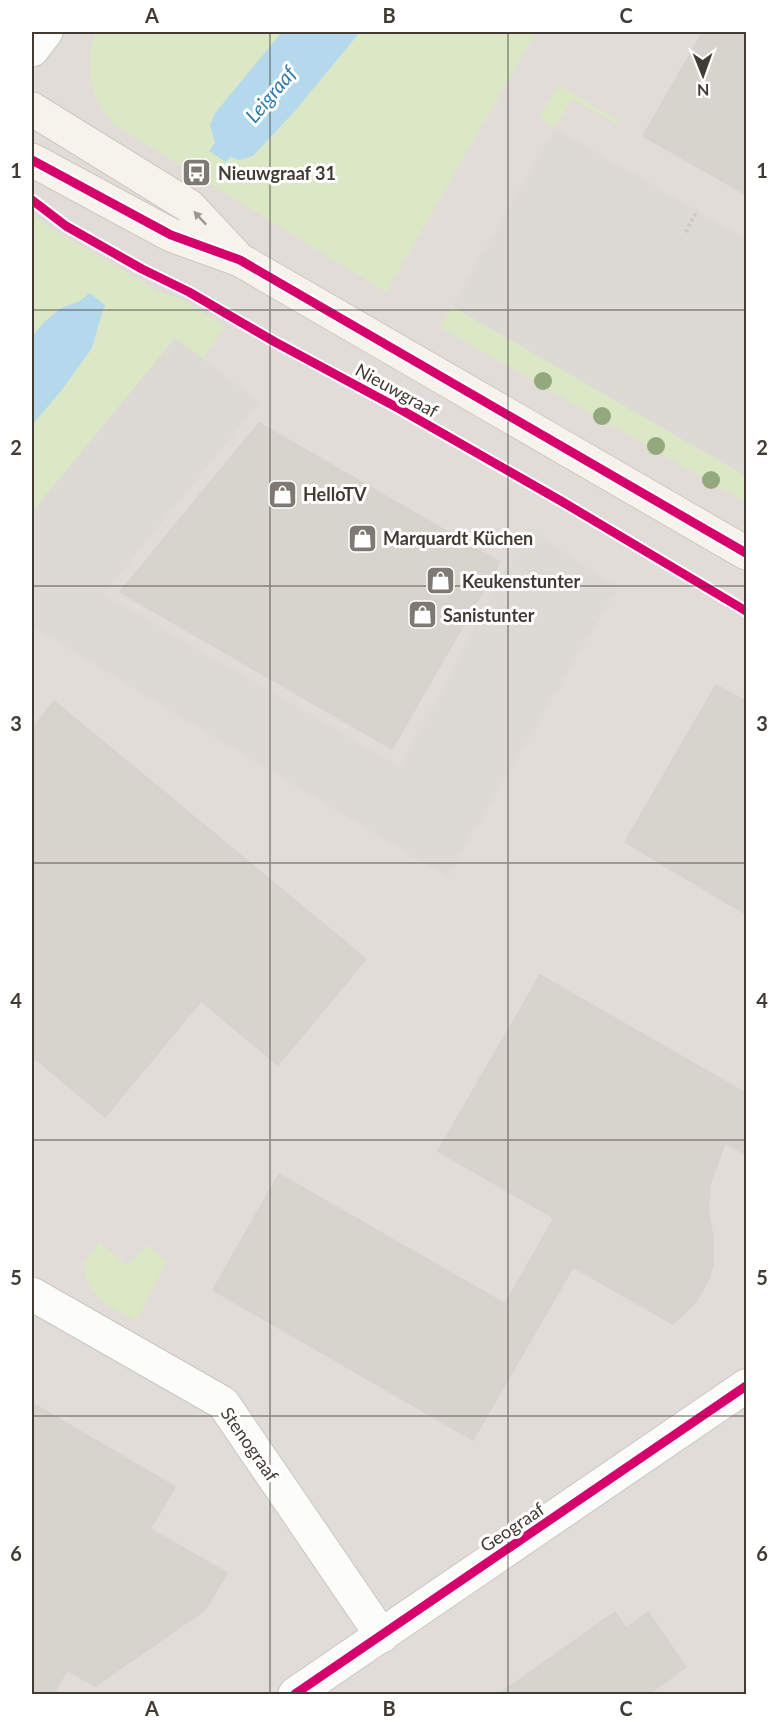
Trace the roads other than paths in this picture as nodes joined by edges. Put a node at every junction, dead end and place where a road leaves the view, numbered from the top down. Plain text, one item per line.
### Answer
1 (46, 32) edge
2 (32, 50) edge
3 (32, 109) edge
4 (32, 160) edge
5 (240, 260) junction
6 (747, 553) edge
7 (32, 1294) edge
8 (747, 1386) edge
9 (382, 1636) junction
10 (295, 1695) edge

1 - 2 street
5 -> 3 street, Nieuwgraaf
4 - 5 street, Nieuwgraaf
5 - 6 street, Nieuwgraaf
7 - 9 street, Stenograaf
8 - 9 street, Geograaf
9 - 10 street, Geograaf

